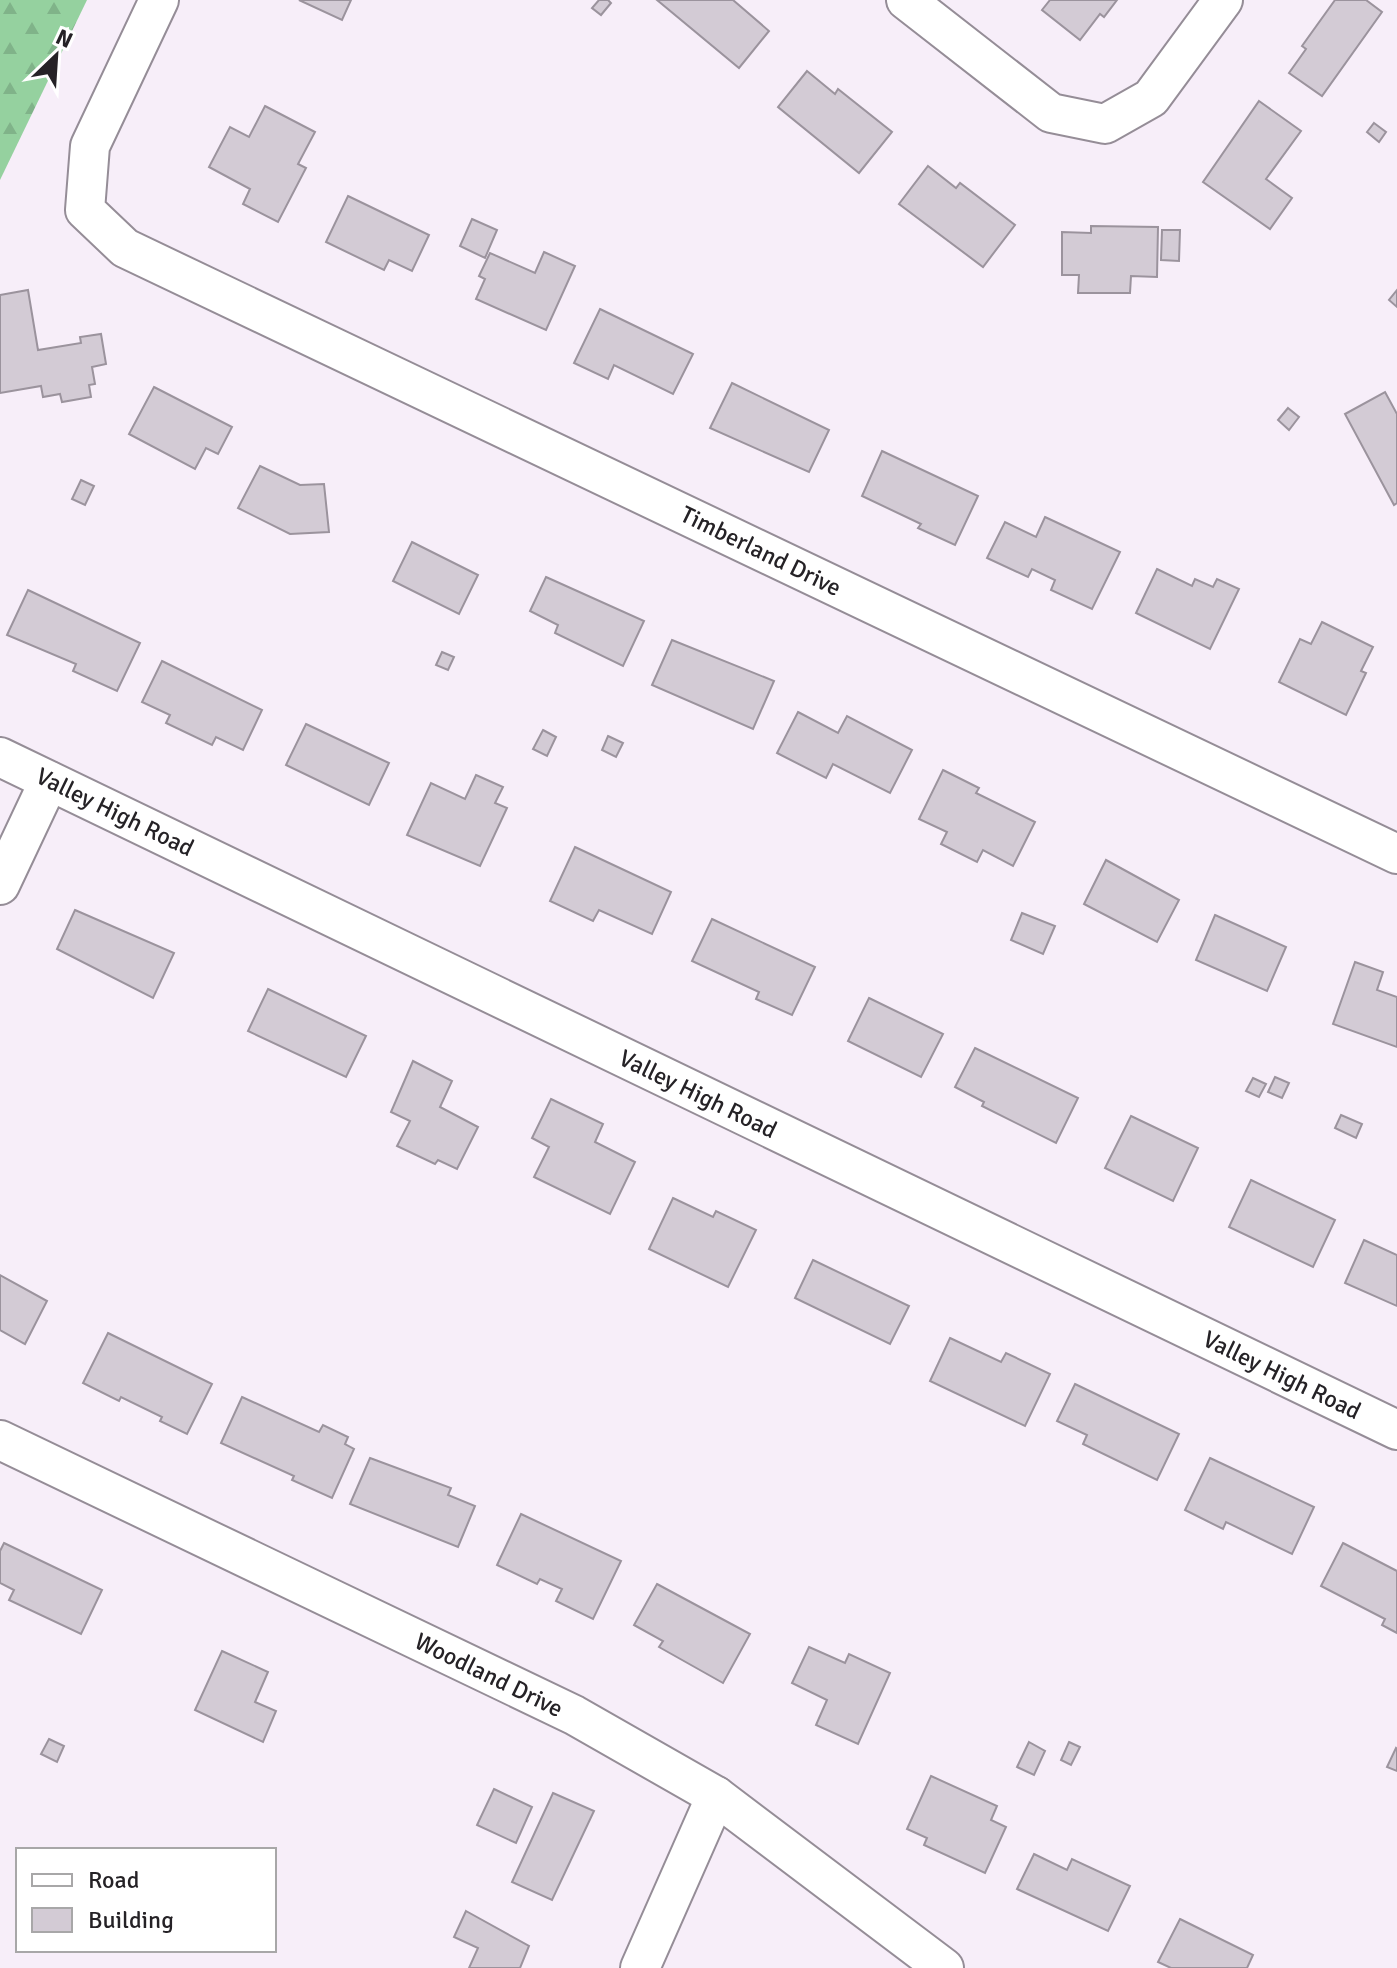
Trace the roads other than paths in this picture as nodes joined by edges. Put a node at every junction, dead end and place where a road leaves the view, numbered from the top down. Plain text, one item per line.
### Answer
1 (159, 0) edge
2 (906, 0) edge
3 (1223, 0) edge
4 (0, 757) edge
5 (49, 781) junction
6 (1397, 854) edge
7 (0, 885) edge
8 (1397, 1430) edge
9 (0, 1440) edge
10 (716, 1796) junction
11 (640, 1968) edge
12 (944, 1968) edge

1 - 6 street, Timberland Drive
2 - 3 street
4 - 5 street, Valley High Road
5 - 7 street
5 - 8 street, Valley High Road
9 - 10 street, Woodland Drive
10 - 11 street
10 - 12 street, Woodland Drive

